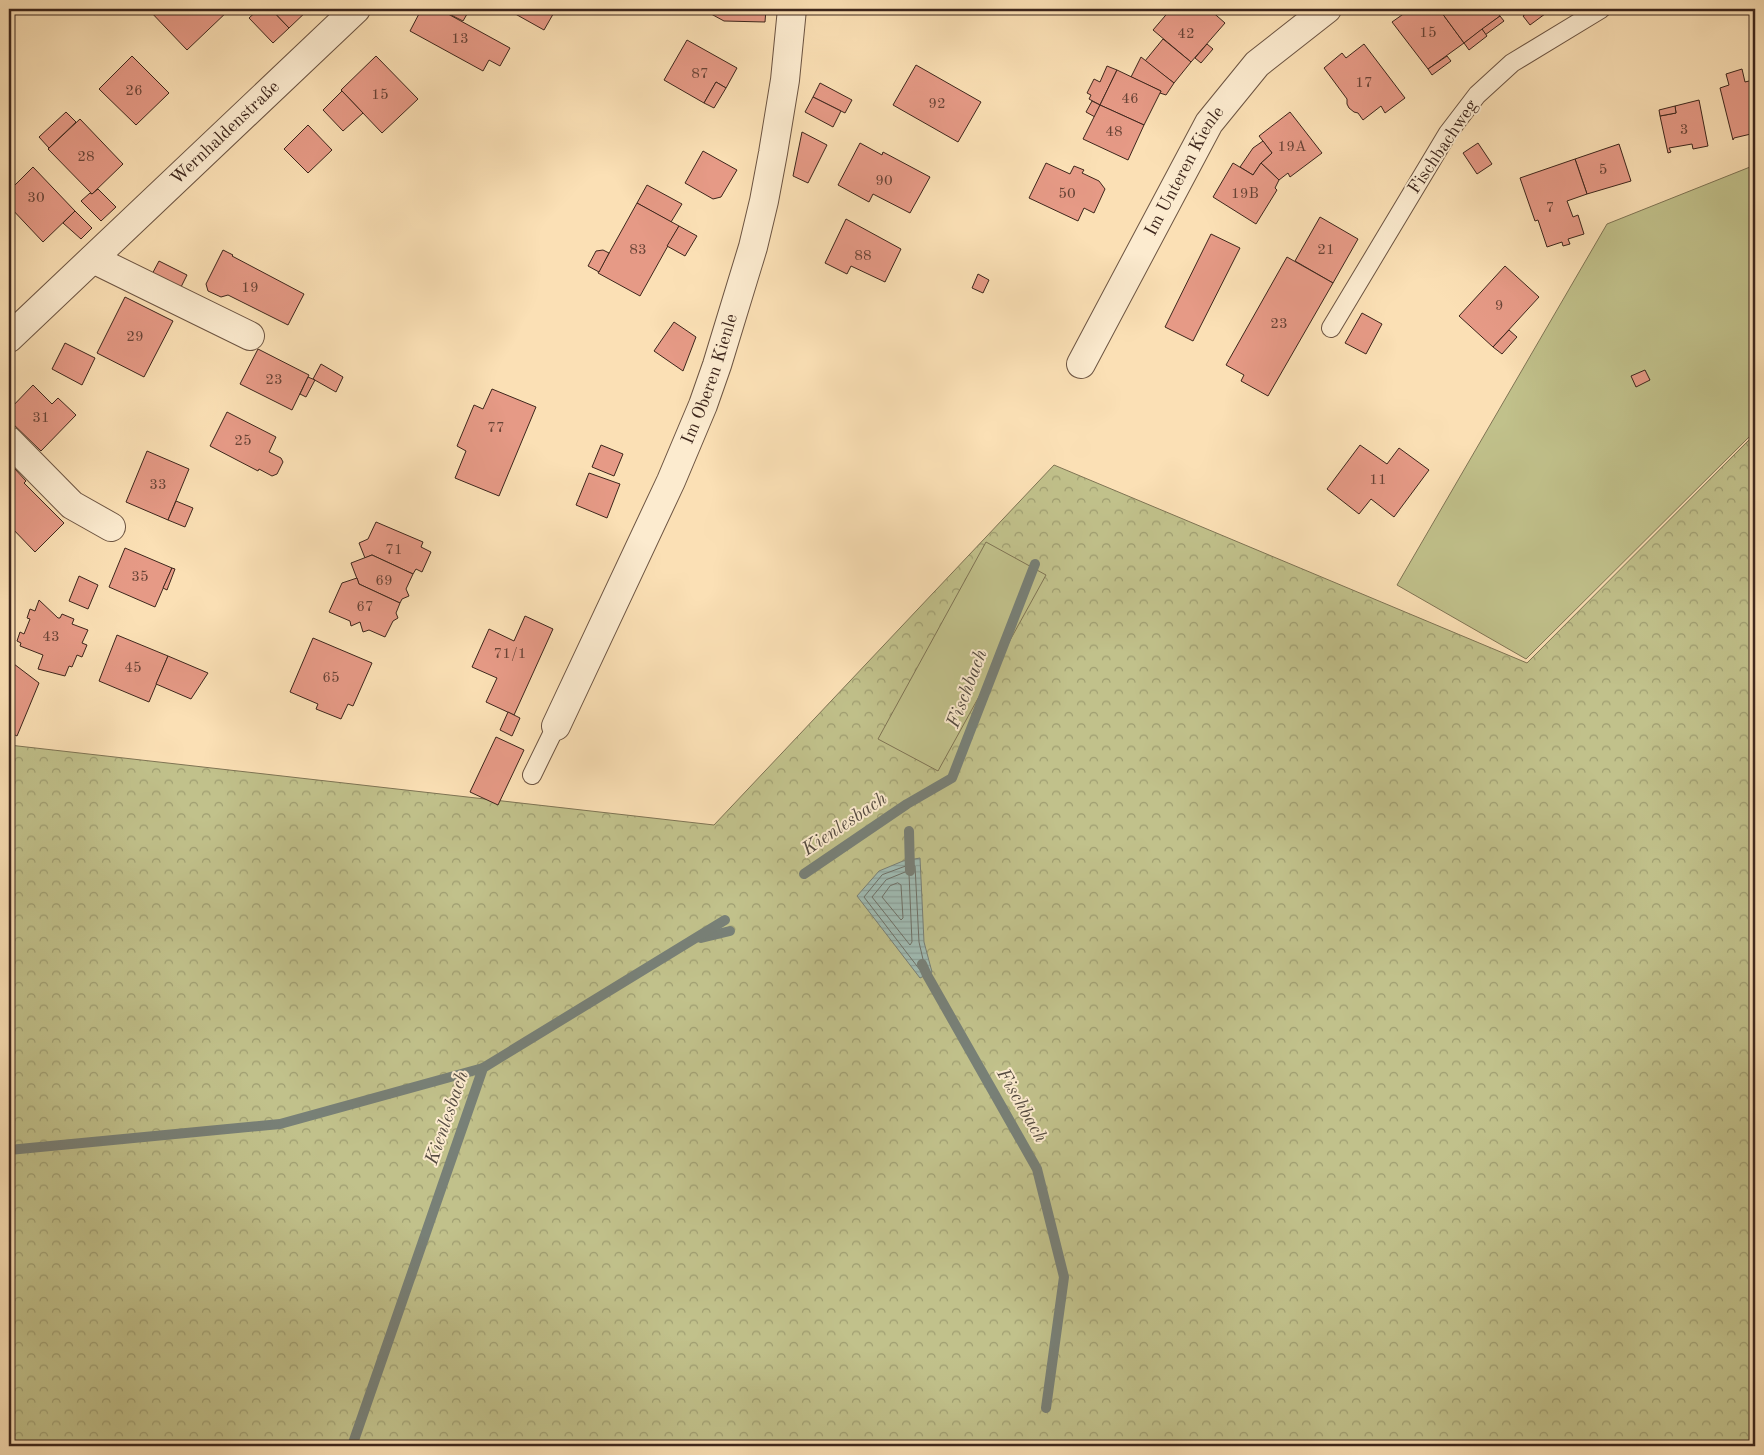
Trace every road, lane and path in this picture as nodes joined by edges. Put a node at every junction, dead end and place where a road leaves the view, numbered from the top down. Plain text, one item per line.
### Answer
1 (356, 9) edge
2 (792, 9) edge
3 (1327, 9) edge
4 (1600, 9) edge
5 (92, 258) junction
6 (1331, 328) dead end
7 (250, 336) dead end
8 (9, 338) edge
9 (1081, 364) dead end
10 (9, 441) edge
11 (111, 527) dead end
12 (556, 726) joint
13 (532, 775) dead end

1 - 5 street, Wernhaldenstraße
2 - 12 street, Im Oberen Kienle
3 - 9 street, Im Unteren Kienle
4 - 6 lane, Fischbachweg
5 - 7 street
5 - 8 street, Wernhaldenstraße
10 - 11 street
12 - 13 lane

